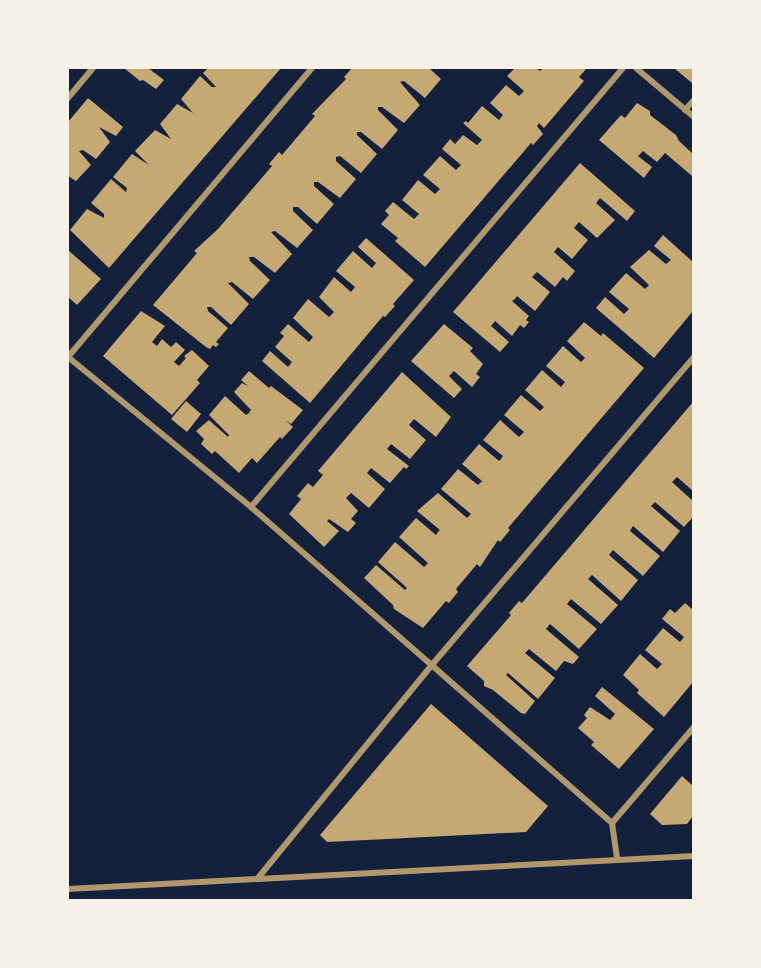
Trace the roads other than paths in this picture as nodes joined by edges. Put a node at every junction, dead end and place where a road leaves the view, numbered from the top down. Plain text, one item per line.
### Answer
1 (93, 68) edge
2 (312, 68) edge
3 (623, 68) edge
4 (636, 68) edge
5 (68, 98) edge
6 (693, 100) edge
7 (685, 110) junction
8 (693, 117) edge
9 (68, 357) edge
10 (693, 357) edge
11 (251, 507) junction
12 (431, 666) junction
13 (693, 727) edge
14 (612, 823) junction
15 (693, 856) edge
16 (617, 858) junction
17 (258, 878) junction
18 (68, 889) edge

1 - 5 street
2 - 9 street
3 - 11 street
4 - 7 street
6 - 7 street
7 - 8 street
9 - 11 street
10 - 12 street
11 - 12 street
12 - 14 street
12 - 17 street
13 - 14 street
14 - 16 street
15 - 16 street
16 - 17 street
17 - 18 street

